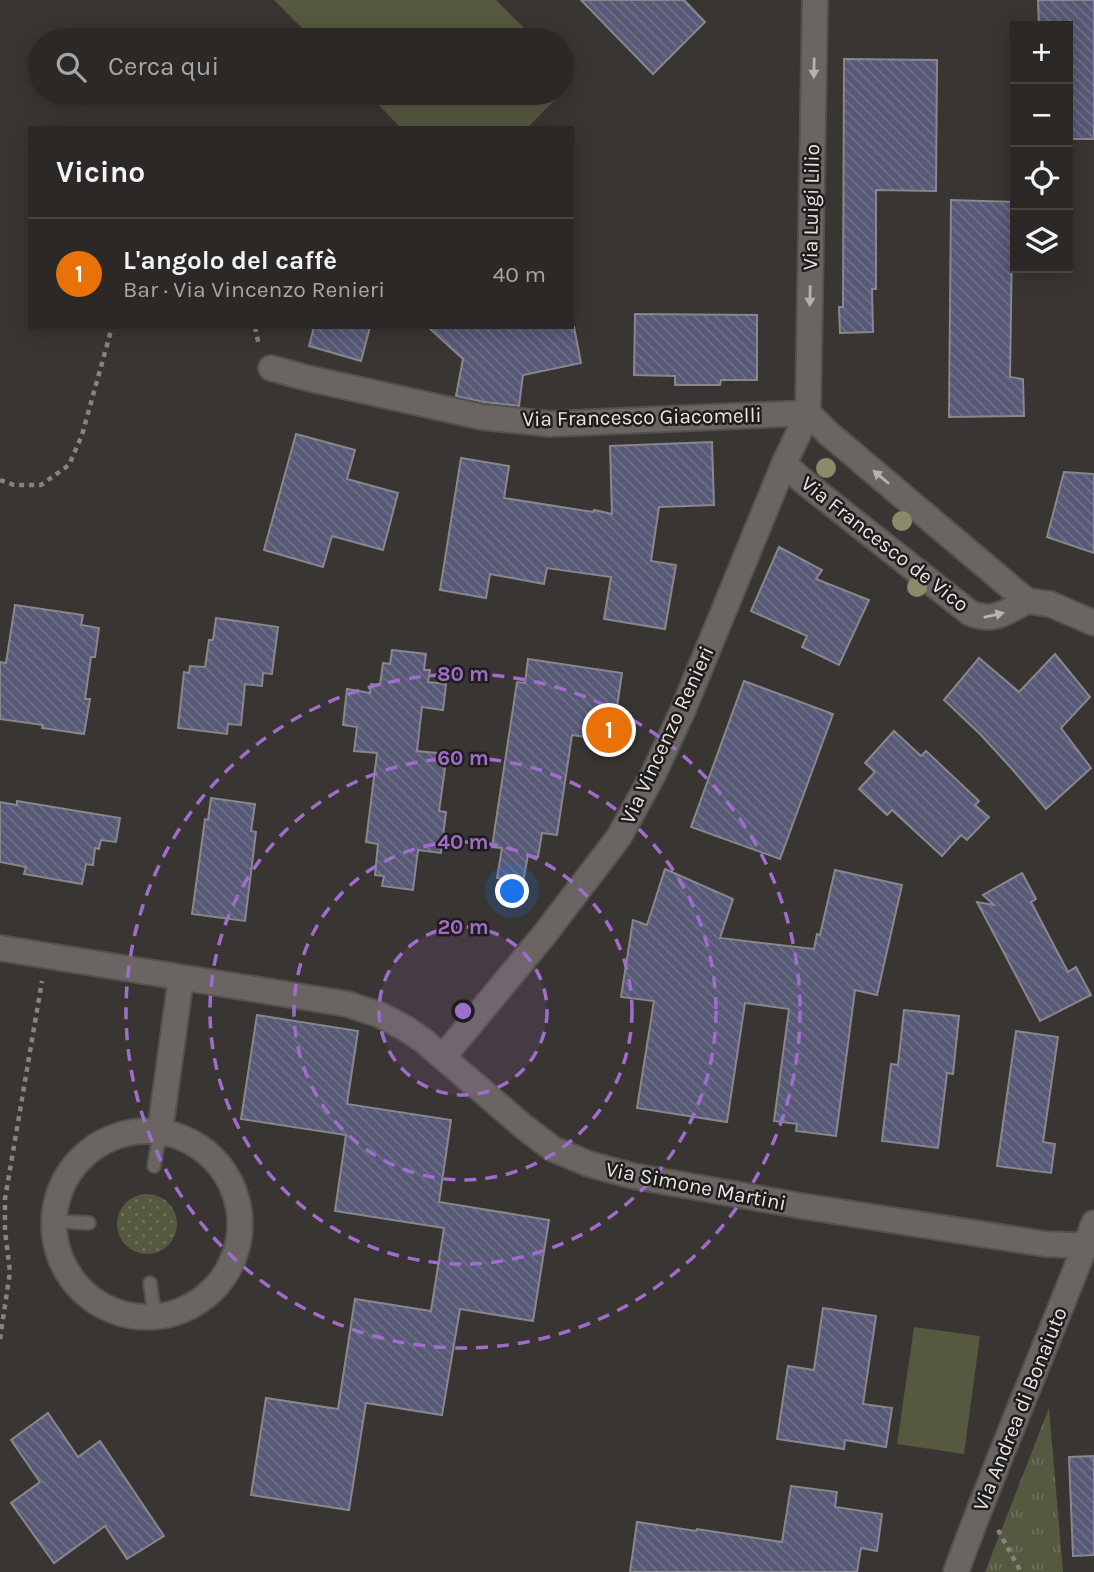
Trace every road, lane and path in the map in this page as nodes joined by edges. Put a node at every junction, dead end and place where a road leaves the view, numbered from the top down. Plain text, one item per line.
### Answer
1 (815, 0) edge
2 (111, 329) edge
3 (271, 368) dead end
4 (808, 413) junction
5 (784, 464) junction
6 (0, 480) edge
7 (1027, 601) junction
8 (1094, 623) edge
9 (0, 948) edge
10 (46, 956) junction
11 (181, 978) junction
12 (444, 1056) junction
13 (160, 1131) junction
14 (154, 1166) dead end
15 (53, 1221) junction
16 (89, 1223) dead end
17 (1094, 1223) edge
18 (1089, 1246) edge
19 (150, 1283) dead end
20 (155, 1317) junction
21 (0, 1339) edge
22 (982, 1500) junction
23 (956, 1572) edge
24 (1021, 1572) edge

1 -> 4 street, Via Luigi Lilio
2 - 6 path
3 - 4 street, Via Francesco Giacomelli
4 - 5 street, Via Vincenzo Renieri
7 -> 4 street
5 -> 7 street, Via Francesco de Vico
5 - 12 street, Via Vincenzo Renieri
7 - 8 street
9 - 10 street, Via Simone Martini
10 - 11 street, Via Simone Martini
10 - 21 path
11 - 12 street, Via Simone Martini
11 - 13 street
12 - 18 street, Via Simone Martini
13 - 14 lane
13 - 15 street
13 - 20 street
15 - 16 lane
15 - 20 street
17 - 18 street
18 - 22 street, Via Andrea di Bonaiuto
19 - 20 lane
22 - 23 street, Via Andrea di Bonaiuto
22 - 24 path

